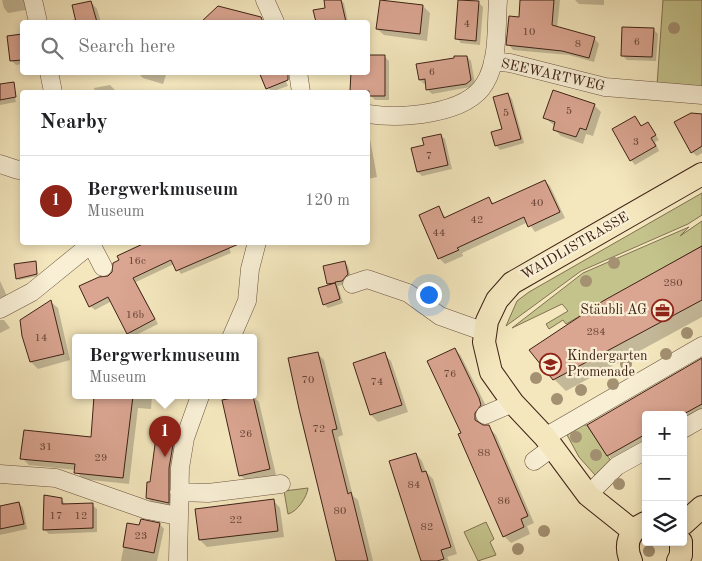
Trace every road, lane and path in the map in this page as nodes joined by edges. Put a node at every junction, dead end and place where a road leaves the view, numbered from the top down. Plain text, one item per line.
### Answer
1 (33, 0) edge
2 (498, 0) edge
3 (270, 2) edge
4 (38, 20) edge
5 (274, 20) edge
6 (493, 61) junction
7 (50, 75) edge
8 (298, 75) edge
9 (53, 90) edge
10 (301, 90) edge
11 (702, 95) edge
12 (370, 114) edge
13 (0, 164) edge
14 (20, 170) edge
15 (702, 174) edge
16 (90, 245) edge
17 (93, 245) edge
18 (256, 245) edge
19 (103, 268) dead end
20 (352, 284) dead end
21 (0, 309) edge
22 (485, 332) junction
23 (233, 334) edge
24 (702, 346) edge
25 (199, 399) edge
26 (512, 403) junction
27 (484, 416) dead end
28 (702, 418) edge
29 (687, 427) edge
30 (549, 442) junction
31 (642, 452) edge
32 (534, 461) dead end
33 (0, 474) edge
34 (281, 484) dead end
35 (179, 492) junction
36 (588, 495) junction
37 (702, 508) edge
38 (178, 516) junction
39 (687, 521) edge
40 (640, 527) edge
41 (681, 546) edge
42 (178, 561) edge
43 (631, 561) edge
44 (678, 561) edge

1 - 4 street
2 - 6 street
3 - 5 street
6 - 11 street, SEEWARTWEG
6 - 12 street
7 - 9 street
8 - 10 street
13 - 14 street
15 - 22 main road, WAIDLISTRASSE
16 - 21 street
17 - 19 street
18 - 23 street
20 - 22 street
22 - 26 main road, WAIDLISTRASSE
24 - 30 street
25 - 35 street
26 - 27 street
26 - 30 main road, WAIDLISTRASSE
28 - 29 street
30 - 32 street
30 - 36 main road, WAIDLISTRASSE
31 - 36 street
33 - 38 street
34 - 35 street
35 - 38 street
36 - 40 main road, WAIDLISTRASSE
37 - 39 main road
38 - 42 street
40 - 43 main road
41 - 44 main road

